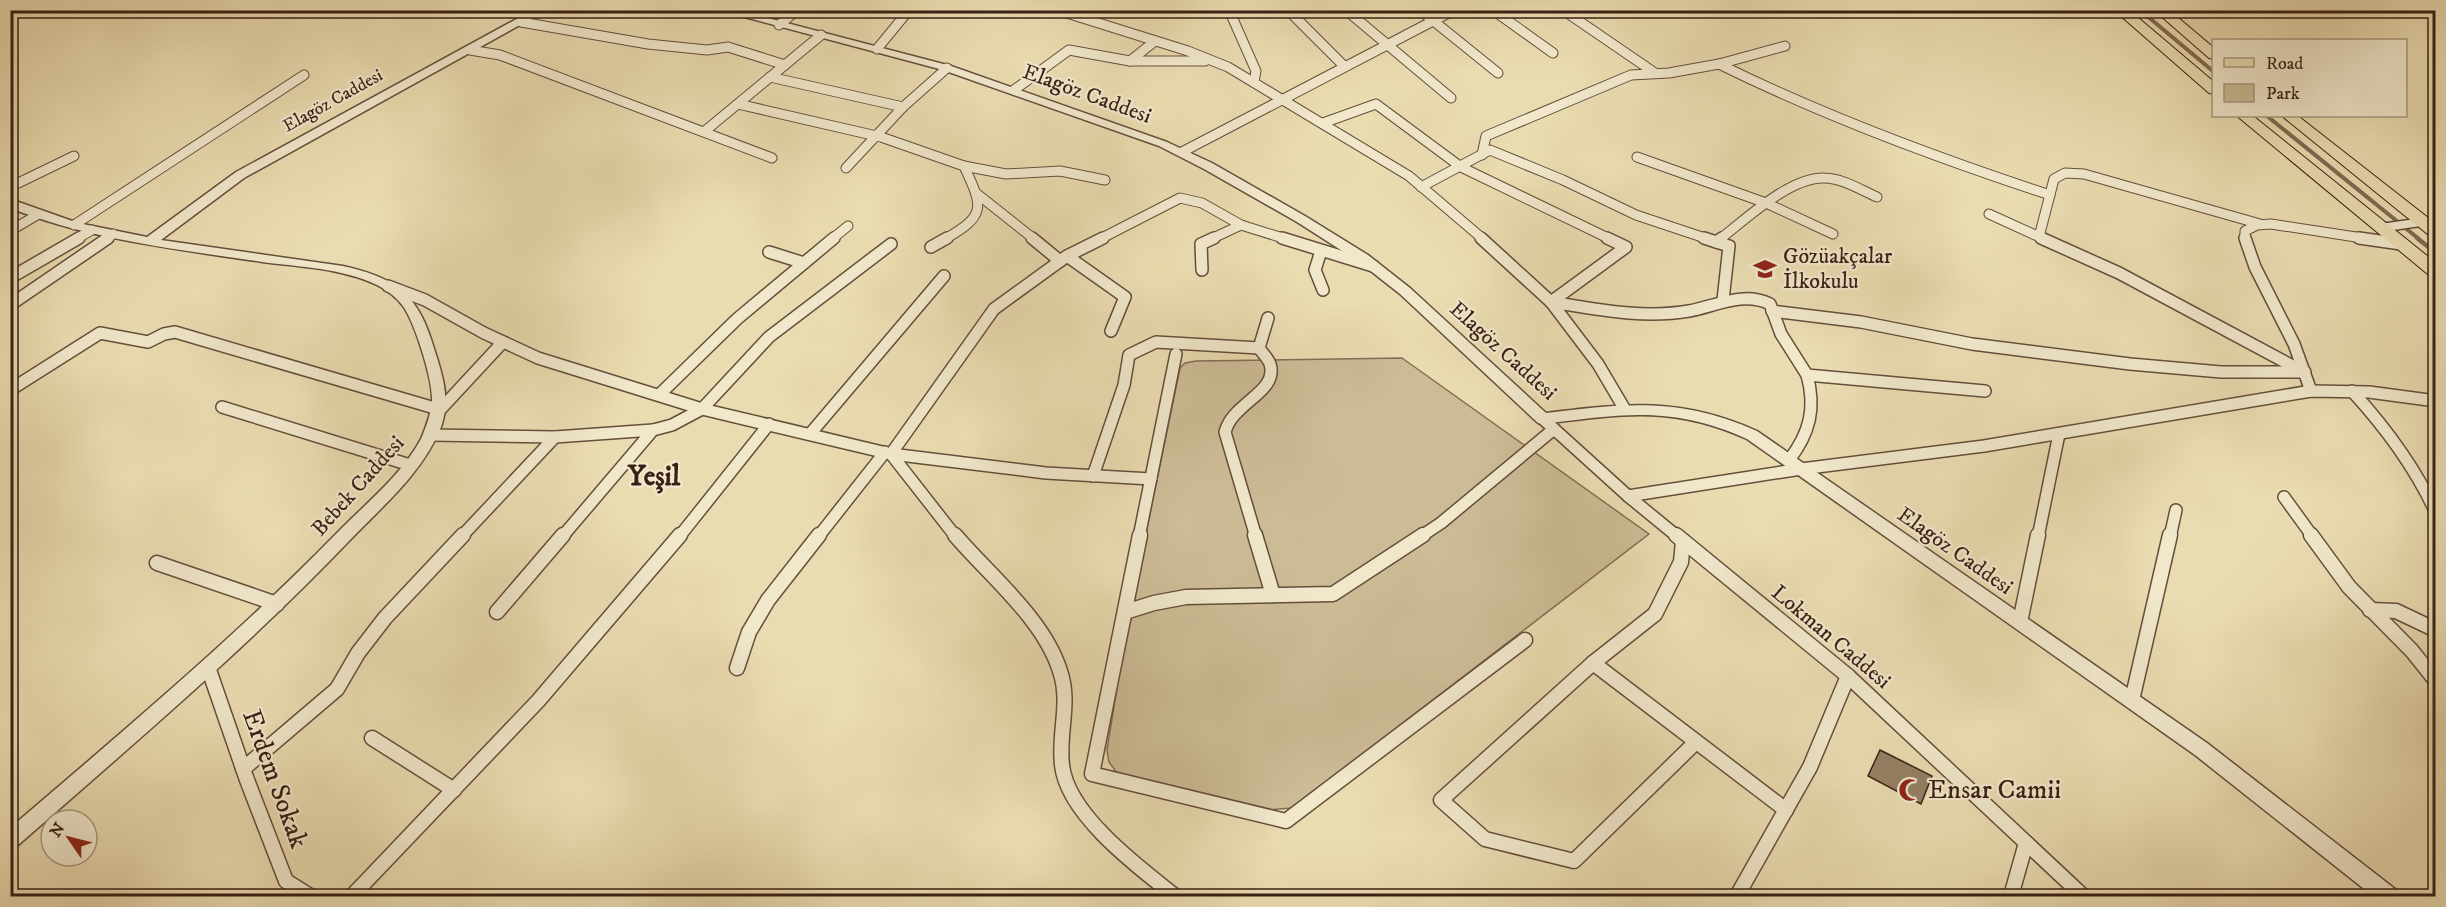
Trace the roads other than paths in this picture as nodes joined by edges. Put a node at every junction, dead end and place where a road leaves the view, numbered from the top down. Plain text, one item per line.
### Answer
1 (543, 10) edge
2 (723, 10) edge
3 (798, 10) edge
4 (909, 10) edge
5 (1057, 10) edge
6 (1229, 10) edge
7 (1288, 10) edge
8 (1346, 10) edge
9 (1420, 10) edge
10 (1454, 10) edge
11 (1493, 10) edge
12 (1563, 10) edge
13 (2120, 10) edge
14 (2160, 10) edge
15 (1433, 21) junction
16 (521, 22) junction
17 (779, 25) junction
18 (821, 35) junction
19 (1155, 41) junction
20 (1386, 45) junction
21 (1785, 46) dead end
22 (877, 49) junction
23 (470, 50) junction
24 (1553, 52) dead end
25 (2212, 53) edge
26 (1130, 61) junction
27 (1213, 61) junction
28 (1719, 64) junction
29 (785, 65) junction
30 (1344, 66) junction
31 (947, 68) junction
32 (1498, 73) dead end
33 (1655, 73) junction
34 (304, 75) dead end
35 (770, 77) junction
36 (1254, 82) junction
37 (2212, 88) edge
38 (1014, 90) junction
39 (1282, 98) junction
40 (1451, 98) dead end
41 (738, 104) junction
42 (903, 107) junction
43 (2245, 117) edge
44 (2290, 117) edge
45 (1323, 123) junction
46 (705, 131) junction
47 (878, 135) junction
48 (1182, 153) junction
49 (1482, 155) junction
50 (74, 156) dead end
51 (1638, 157) dead end
52 (772, 158) dead end
53 (964, 166) junction
54 (1461, 167) junction
55 (846, 168) dead end
56 (1105, 180) dead end
57 (10, 187) edge
58 (1421, 187) junction
59 (976, 193) junction
60 (2049, 195) junction
61 (1877, 197) dead end
62 (10, 203) edge
63 (1766, 203) junction
64 (1989, 214) dead end
65 (37, 215) junction
66 (2429, 220) edge
67 (74, 225) junction
68 (1241, 225) junction
69 (2263, 225) junction
70 (848, 226) dead end
71 (2380, 228) junction
72 (92, 230) junction
73 (10, 231) edge
74 (2436, 232) edge
75 (112, 234) junction
76 (1833, 234) dead end
77 (2039, 237) junction
78 (152, 240) junction
79 (1716, 242) junction
80 (891, 244) dead end
81 (2401, 244) junction
82 (931, 247) dead end
83 (1321, 251) junction
84 (770, 252) dead end
85 (1064, 259) junction
86 (804, 263) junction
87 (1374, 266) junction
88 (1202, 270) dead end
89 (2436, 272) edge
90 (944, 276) dead end
91 (10, 278) edge
92 (388, 286) junction
93 (1323, 290) dead end
94 (1723, 300) junction
95 (1551, 302) junction
96 (10, 305) edge
97 (1772, 310) junction
98 (1268, 318) dead end
99 (1111, 331) dead end
100 (503, 342) junction
101 (1259, 348) junction
102 (1176, 354) dead end
103 (2305, 372) junction
104 (1807, 375) junction
105 (10, 390) edge
106 (1986, 391) dead end
107 (2311, 391) junction
108 (2352, 391) junction
109 (660, 394) junction
110 (2436, 401) edge
111 (222, 407) dead end
112 (1624, 408) junction
113 (702, 409) junction
114 (438, 410) junction
115 (1543, 418) junction
116 (769, 424) junction
117 (1554, 429) junction
118 (653, 430) junction
119 (810, 434) junction
120 (2059, 434) junction
121 (430, 435) junction
122 (555, 436) junction
123 (888, 453) junction
124 (1795, 464) junction
125 (410, 465) junction
126 (1093, 476) junction
127 (1151, 479) junction
128 (1628, 496) junction
129 (2283, 497) dead end
130 (2176, 510) dead end
131 (2436, 513) edge
132 (1683, 541) junction
133 (157, 564) dead end
134 (1273, 595) junction
135 (277, 604) junction
136 (2370, 610) junction
137 (497, 612) dead end
138 (1125, 612) junction
139 (2020, 622) junction
140 (2436, 630) edge
141 (1525, 640) dead end
142 (1593, 663) junction
143 (208, 667) junction
144 (737, 668) dead end
145 (1848, 676) junction
146 (2436, 681) edge
147 (2132, 700) junction
148 (372, 738) dead end
149 (1696, 742) junction
150 (243, 770) junction
151 (454, 790) junction
152 (1785, 810) junction
153 (10, 840) edge
154 (2026, 843) junction
155 (310, 897) edge
156 (352, 897) edge
157 (1175, 897) edge
158 (1737, 897) edge
159 (2011, 897) edge
160 (2083, 897) edge
161 (2388, 897) edge

1 - 16 street, Elagöz Caddesi
2 - 17 street, Elagöz Caddesi
3 - 17 street
4 - 22 street
5 - 19 street
6 - 36 street
7 - 30 street
8 - 20 street
9 - 15 street
10 - 15 street
11 - 24 street
12 - 33 street
13 - 37 main road
14 - 25 main road
15 - 20 street
15 - 32 street
16 - 23 street, Elagöz Caddesi
16 - 29 street
17 - 18 street, Elagöz Caddesi
18 - 22 street, Elagöz Caddesi
18 - 29 street
19 - 26 street
19 - 27 street
20 - 30 street
20 - 40 street
21 - 28 street
22 - 31 street, Elagöz Caddesi
23 - 46 street
23 - 78 street, Elagöz Caddesi
26 - 27 street
26 - 38 street
27 - 36 street
28 - 33 street
28 - 60 street
29 - 35 street
30 - 39 street
31 - 38 street, Elagöz Caddesi
31 - 42 street
33 - 49 street
34 - 67 street
35 - 41 street
35 - 42 street
36 - 39 street
38 - 48 street, Elagöz Caddesi
39 - 45 street
39 - 48 street
41 - 46 street
41 - 47 street
42 - 47 street
43 - 71 main road
44 - 66 main road
45 - 54 street
45 - 58 street
46 - 52 street
47 - 53 street
47 - 55 street
48 - 87 street, Elagöz Caddesi
49 - 54 street
49 - 79 street
50 - 57 street
51 - 63 street
53 - 56 street
53 - 59 street
54 - 58 street
54 - 95 street
58 - 95 street
59 - 82 street
59 - 85 street
60 - 69 street
60 - 77 street
61 - 63 street
62 - 65 street, Bebek Caddesi
63 - 76 street
63 - 79 street
64 - 77 street
65 - 67 street, Bebek Caddesi
65 - 73 street
66 - 71 street
66 - 74 main road
67 - 72 street, Bebek Caddesi
68 - 83 street
68 - 85 street
68 - 88 street
69 - 81 street
69 - 103 street
70 - 86 street
71 - 81 main road
72 - 75 street, Bebek Caddesi
72 - 91 street
75 - 78 street, Bebek Caddesi
75 - 96 street
77 - 103 street
78 - 92 street, Bebek Caddesi
79 - 94 street
80 - 113 street
81 - 89 main road
83 - 87 street
83 - 93 street
84 - 86 street
85 - 99 street
85 - 123 street
86 - 109 street
87 - 115 street, Elagöz Caddesi
90 - 119 street
92 - 100 street
92 - 114 street, Bebek Caddesi
94 - 95 street
94 - 97 street
95 - 112 street
97 - 103 street
97 - 104 street
98 - 101 street
100 - 109 street
100 - 114 street
101 - 126 street
101 - 134 street
102 - 127 street
103 - 107 street
104 - 106 street
104 - 124 street
105 - 114 street
107 - 108 street
107 - 120 street
108 - 110 street
108 - 131 street
109 - 113 street
111 - 125 street
112 - 115 street, Elagöz Caddesi
112 - 124 street, Elagöz Caddesi
113 - 116 street
113 - 118 street
114 - 121 street, Bebek Caddesi
115 - 117 street, Lokman Caddesi
116 - 119 street
116 - 151 street
117 - 128 street, Lokman Caddesi
117 - 134 street
118 - 122 street
118 - 137 street
119 - 123 street
120 - 124 street
120 - 139 street
121 - 122 street
121 - 125 street, Bebek Caddesi
122 - 150 street
123 - 126 street
123 - 144 street
123 - 157 street
124 - 128 street
124 - 139 street, Elagöz Caddesi
125 - 135 street, Bebek Caddesi
126 - 127 street
127 - 138 street
128 - 132 street, Lokman Caddesi
129 - 136 street
130 - 147 street
132 - 142 street
132 - 145 street, Lokman Caddesi
133 - 135 street
134 - 138 street
135 - 143 street, Bebek Caddesi
136 - 140 street
136 - 146 street
138 - 141 street
139 - 147 street, Elagöz Caddesi
142 - 149 street
142 - 149 street
143 - 150 street, Erdem Sokak
143 - 153 street, Bebek Caddesi
145 - 152 street
145 - 154 street, Lokman Caddesi
147 - 161 street, Elagöz Caddesi
148 - 151 street
149 - 152 street
150 - 155 street, Erdem Sokak
151 - 156 street
152 - 158 street
154 - 159 street
154 - 160 street, Lokman Caddesi

